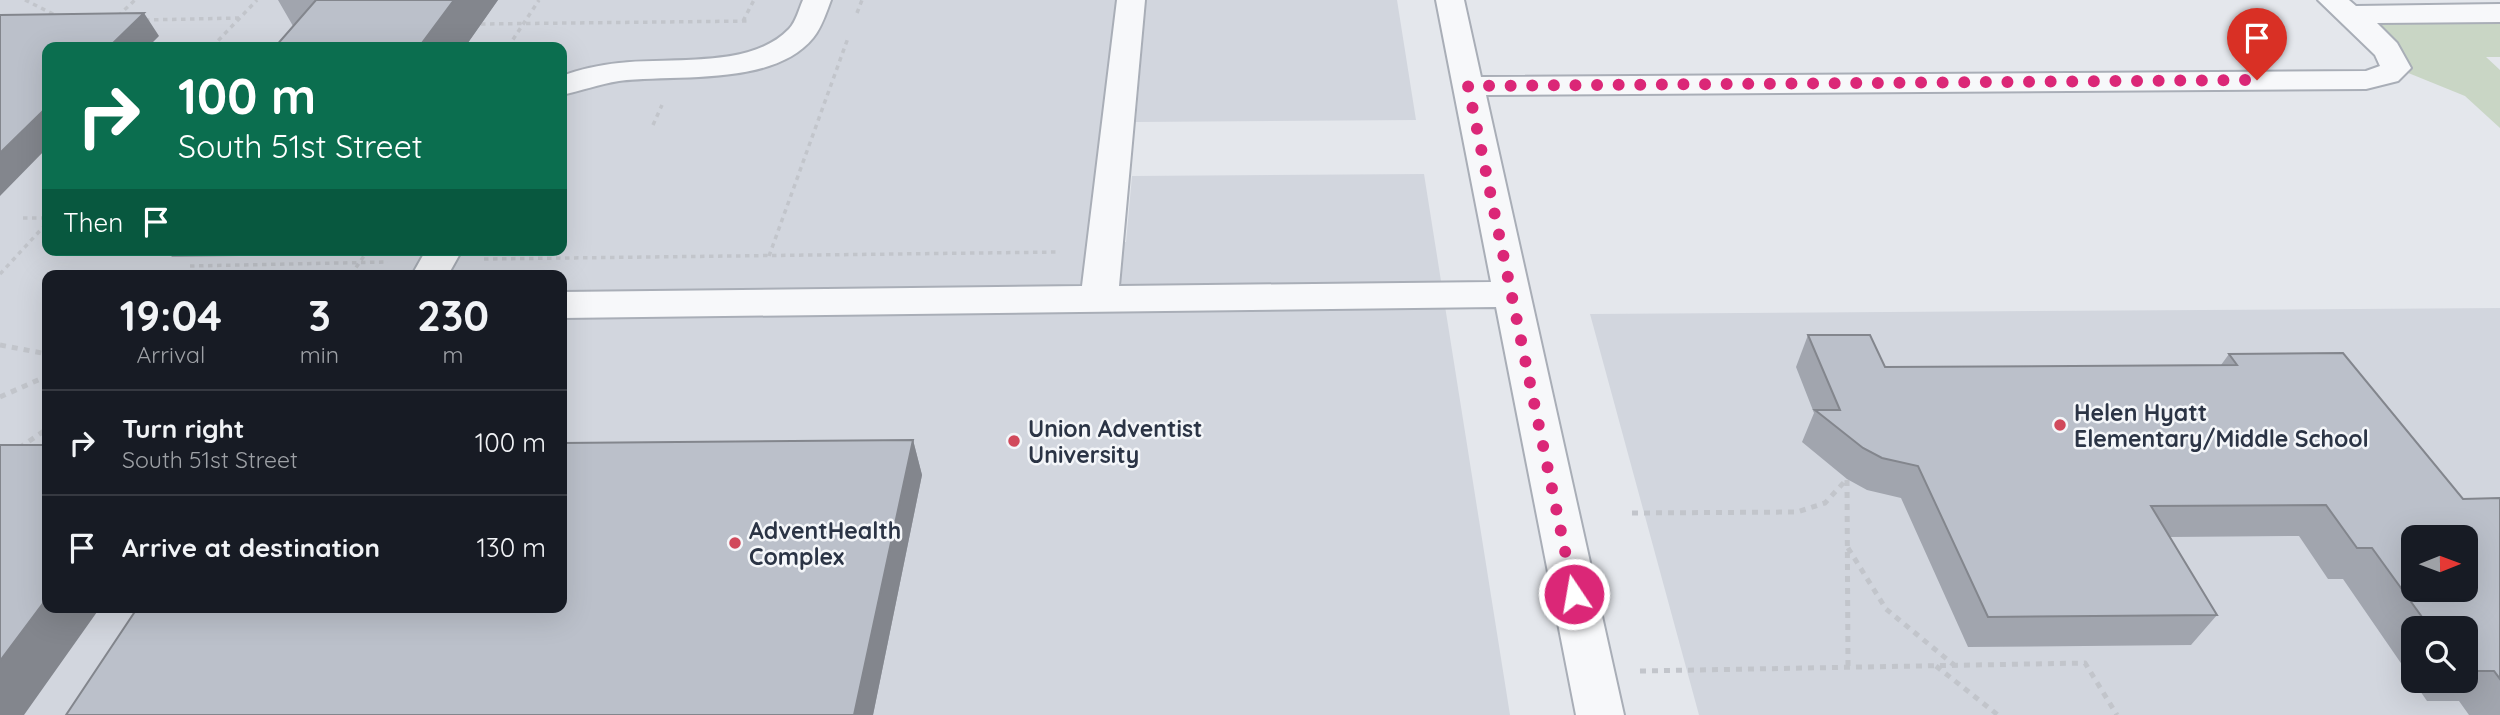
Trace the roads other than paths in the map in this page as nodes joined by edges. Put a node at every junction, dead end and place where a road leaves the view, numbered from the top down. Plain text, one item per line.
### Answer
1 (1131, 0) edge
2 (1450, 0) edge
3 (2340, 7) edge
4 (813, 10) edge
5 (2500, 13) edge
6 (567, 85) edge
7 (1468, 86) junction
8 (1510, 294) junction
9 (1099, 299) junction
10 (567, 305) edge
11 (1600, 715) edge

1 - 9 street
2 - 7 street
3 - 5 street
3 - 7 street
4 - 6 street
7 - 8 street
8 - 9 street
8 - 11 street
9 - 10 street

